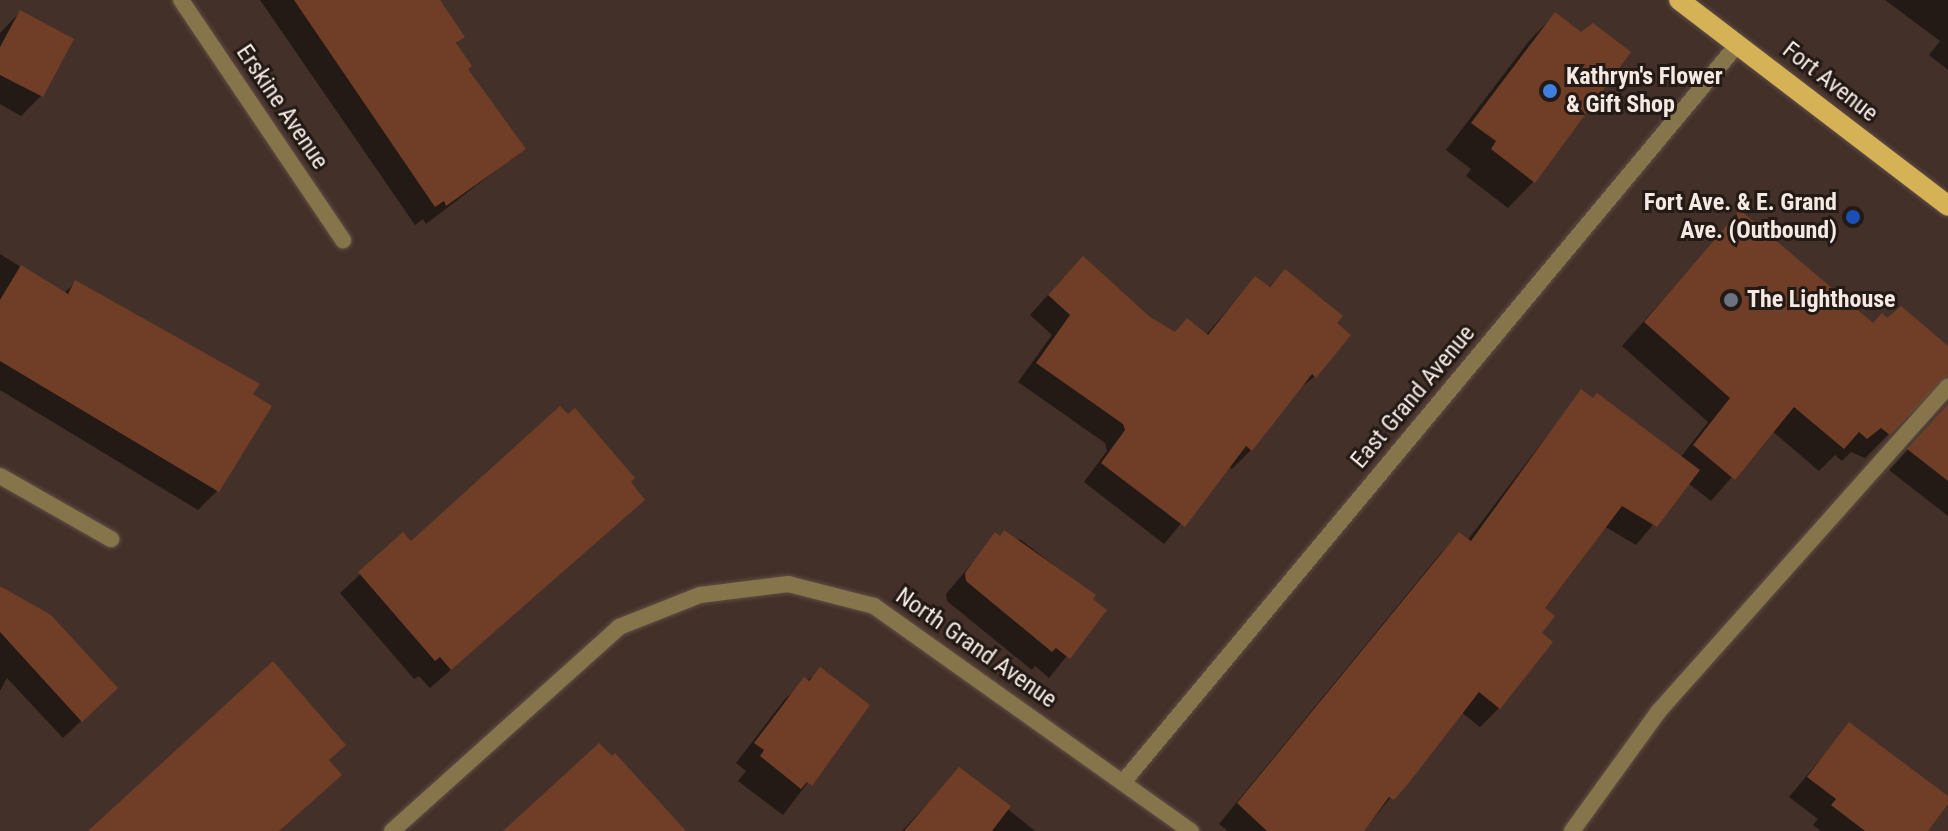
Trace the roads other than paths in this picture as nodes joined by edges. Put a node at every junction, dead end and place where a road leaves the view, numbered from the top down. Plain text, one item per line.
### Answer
1 (181, 0) edge
2 (1679, 0) edge
3 (1738, 44) junction
4 (1948, 206) edge
5 (343, 240) dead end
6 (1948, 387) edge
7 (0, 476) edge
8 (111, 539) dead end
9 (1125, 780) junction
10 (392, 831) edge
11 (1191, 831) edge
12 (1572, 831) edge

1 - 5 street, Erskine Avenue
2 - 3 main road, Fort Avenue
3 - 4 main road, Fort Avenue
3 - 9 street, East Grand Avenue
6 - 12 street
7 - 8 street
9 - 10 street, North Grand Avenue
9 - 11 street, North Grand Avenue

